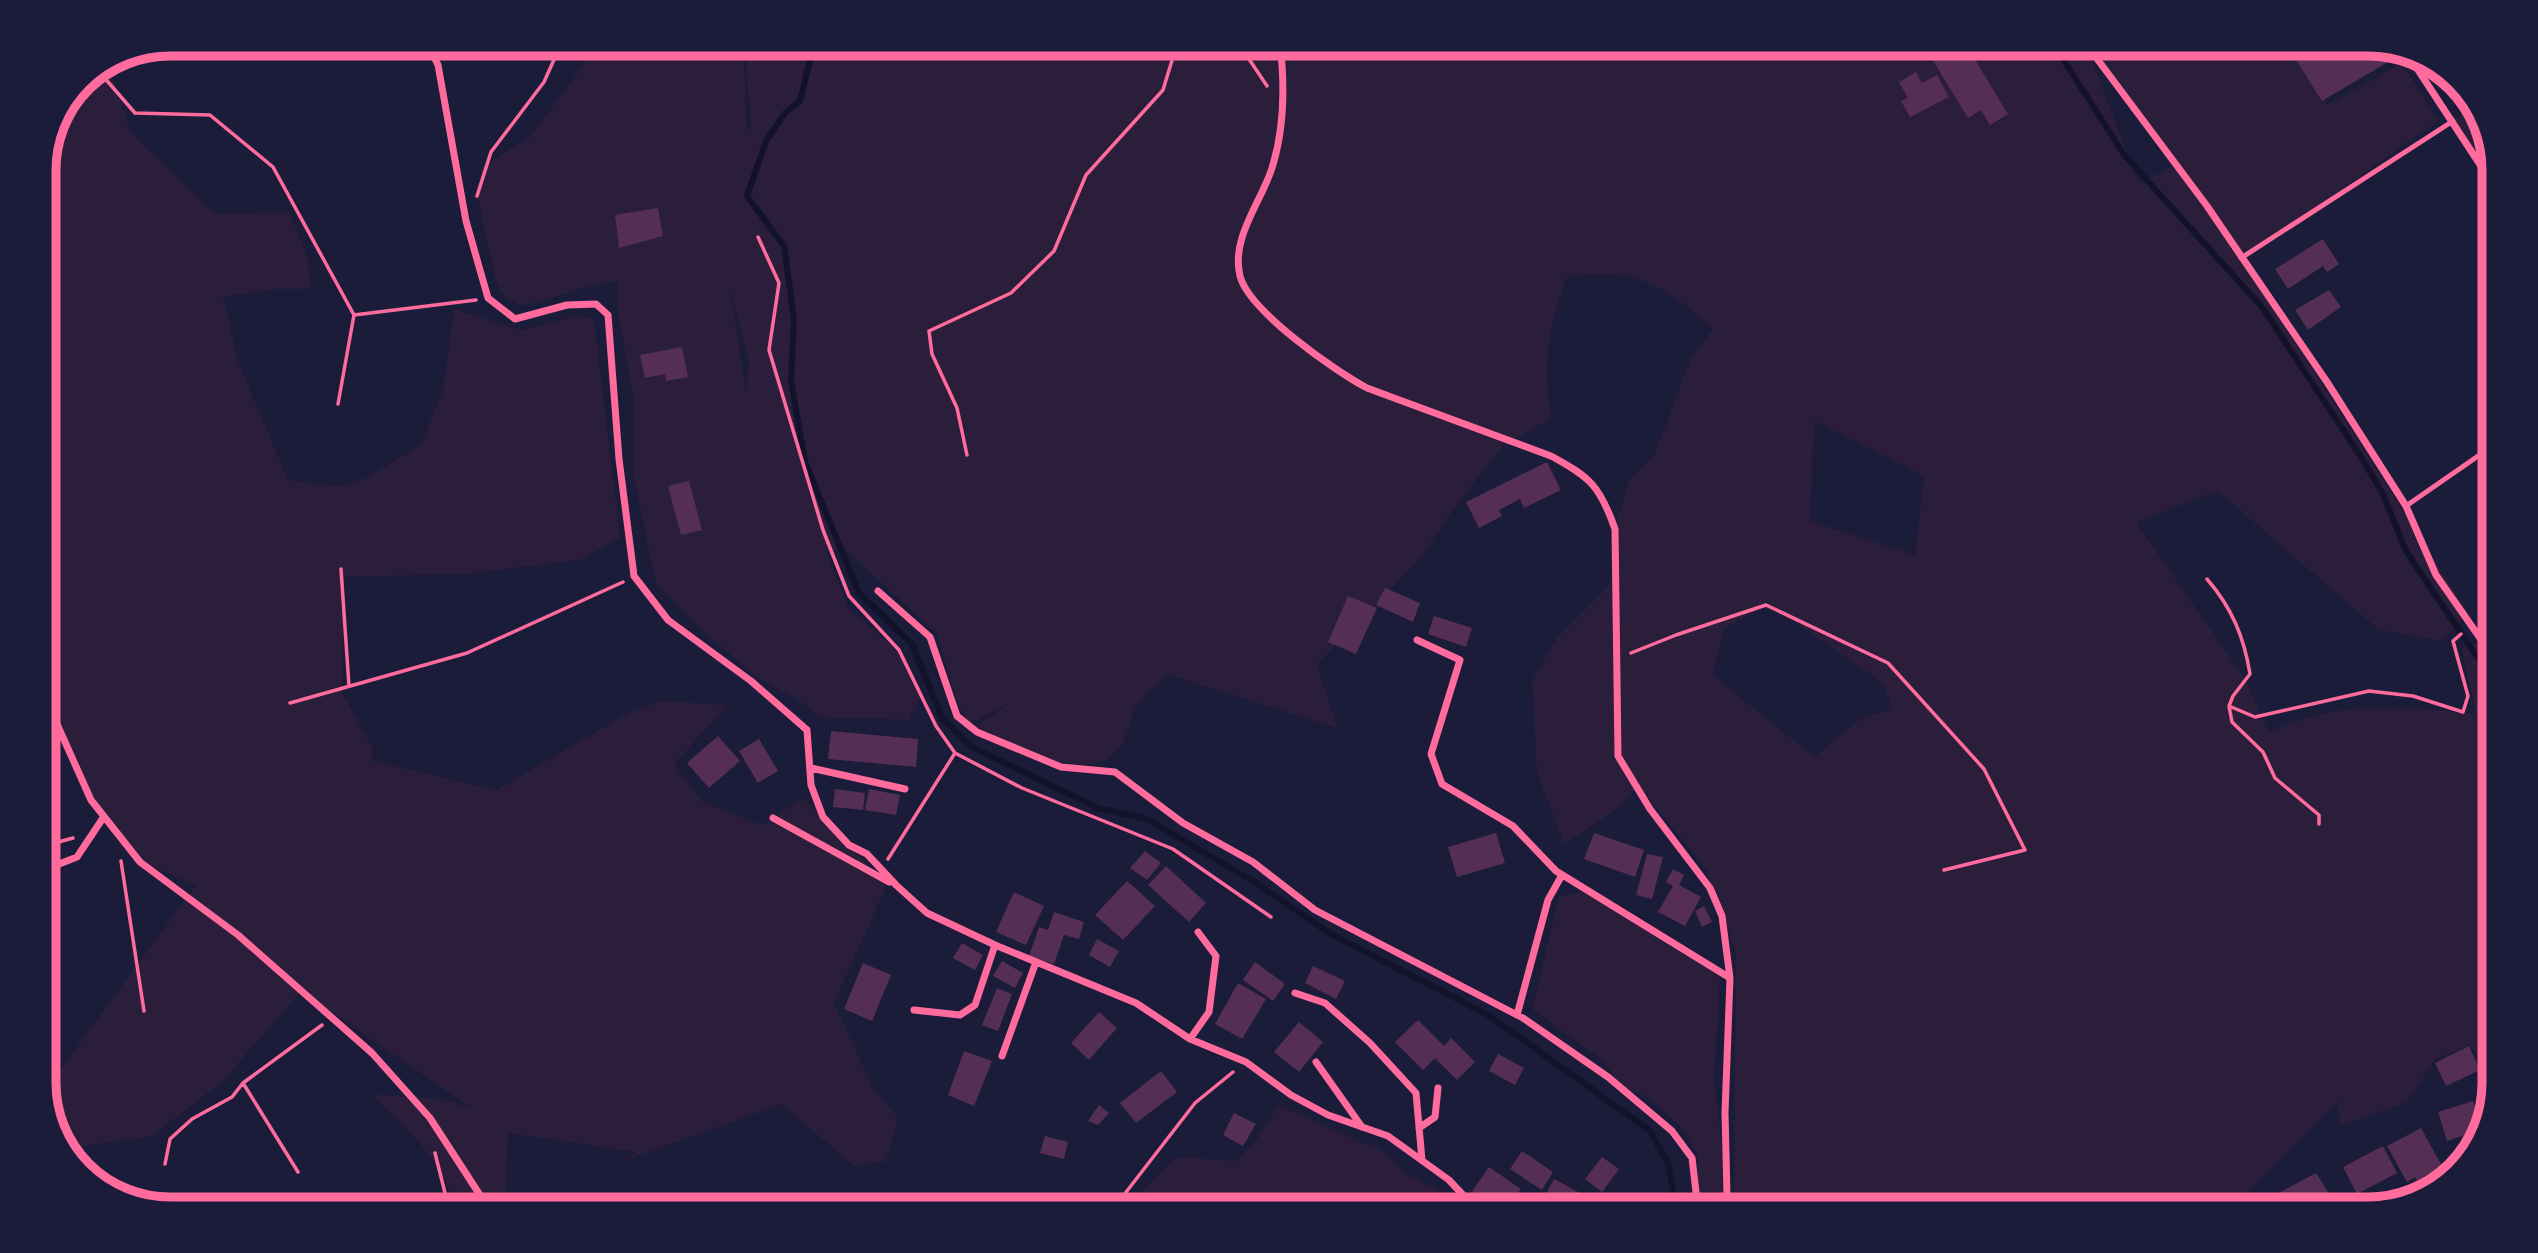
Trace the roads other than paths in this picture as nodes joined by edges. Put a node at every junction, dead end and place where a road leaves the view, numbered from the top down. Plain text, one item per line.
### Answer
1 (434, 56) edge
2 (1281, 56) edge
3 (2095, 56) edge
4 (2417, 68) edge
5 (2453, 121) junction
6 (2482, 167) edge
7 (2241, 258) junction
8 (2482, 453) edge
9 (2406, 506) junction
10 (878, 592) dead end
11 (1417, 640) dead end
12 (2482, 641) edge
13 (56, 722) edge
14 (811, 768) junction
15 (905, 789) dead end
16 (103, 818) junction
17 (773, 818) dead end
18 (56, 865) edge
19 (1562, 875) junction
20 (896, 886) junction
21 (1198, 932) dead end
22 (995, 946) junction
23 (1036, 962) junction
24 (1730, 978) junction
25 (1296, 993) dead end
26 (914, 1010) dead end
27 (1517, 1015) junction
28 (1190, 1039) junction
29 (1002, 1056) dead end
30 (1316, 1062) dead end
31 (1438, 1088) dead end
32 (1363, 1127) junction
33 (1419, 1128) junction
34 (1422, 1160) junction
35 (482, 1197) edge
36 (1465, 1197) edge
37 (1697, 1197) edge
38 (1728, 1197) edge

1 - 14 street
2 - 24 street
3 - 7 street
4 - 5 street
5 - 6 street
5 - 7 lane
7 - 9 street
8 - 9 lane
9 - 12 street
10 - 27 street
11 - 19 street
13 - 16 street
14 - 15 street
14 - 20 street
16 - 18 street
16 - 35 street
17 - 20 street
19 - 24 street
19 - 27 street
20 - 22 street
21 - 28 street
22 - 23 street
22 - 26 street
23 - 28 street
23 - 29 street
24 - 38 street
25 - 33 street
27 - 37 street
28 - 32 street
30 - 32 street
31 - 33 street
32 - 34 street
33 - 34 street
34 - 36 street

